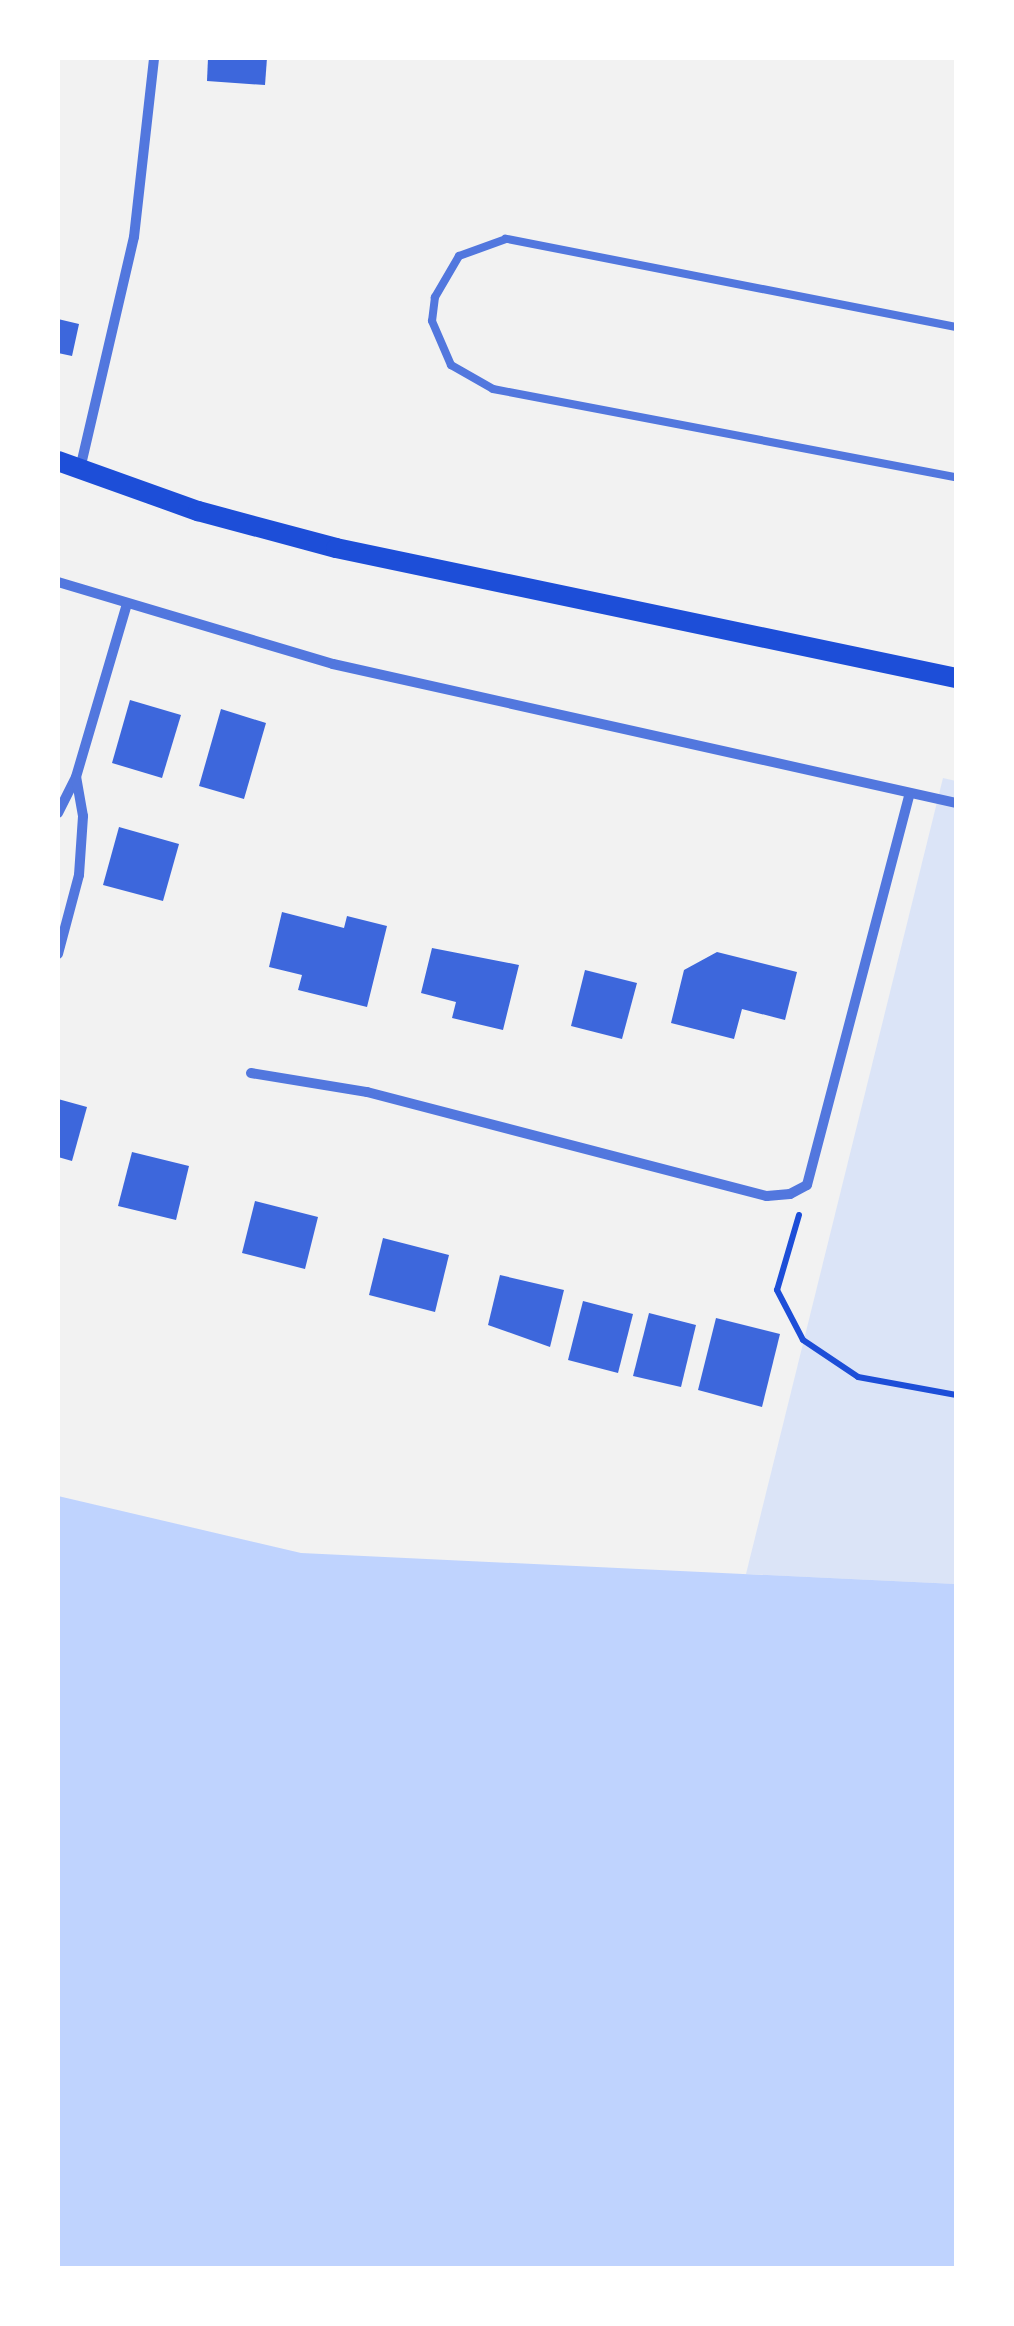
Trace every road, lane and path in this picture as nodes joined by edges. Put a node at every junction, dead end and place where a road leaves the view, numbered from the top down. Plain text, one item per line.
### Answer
1 (154, 58) edge
2 (956, 327) edge
3 (58, 461) edge
4 (80, 470) junction
5 (956, 477) edge
6 (58, 582) edge
7 (127, 604) junction
8 (956, 678) edge
9 (76, 778) junction
10 (910, 793) junction
11 (956, 803) edge
12 (58, 813) edge
13 (58, 954) edge
14 (251, 1073) dead end
15 (807, 1186) junction
16 (956, 1396) edge

1 - 4 street
2 - 5 lane
3 - 4 main road
4 - 8 main road
6 - 7 street
7 - 9 street
7 - 10 street
9 - 12 street
9 - 13 street
10 - 11 street
10 - 15 street
14 - 15 street
15 - 16 path

